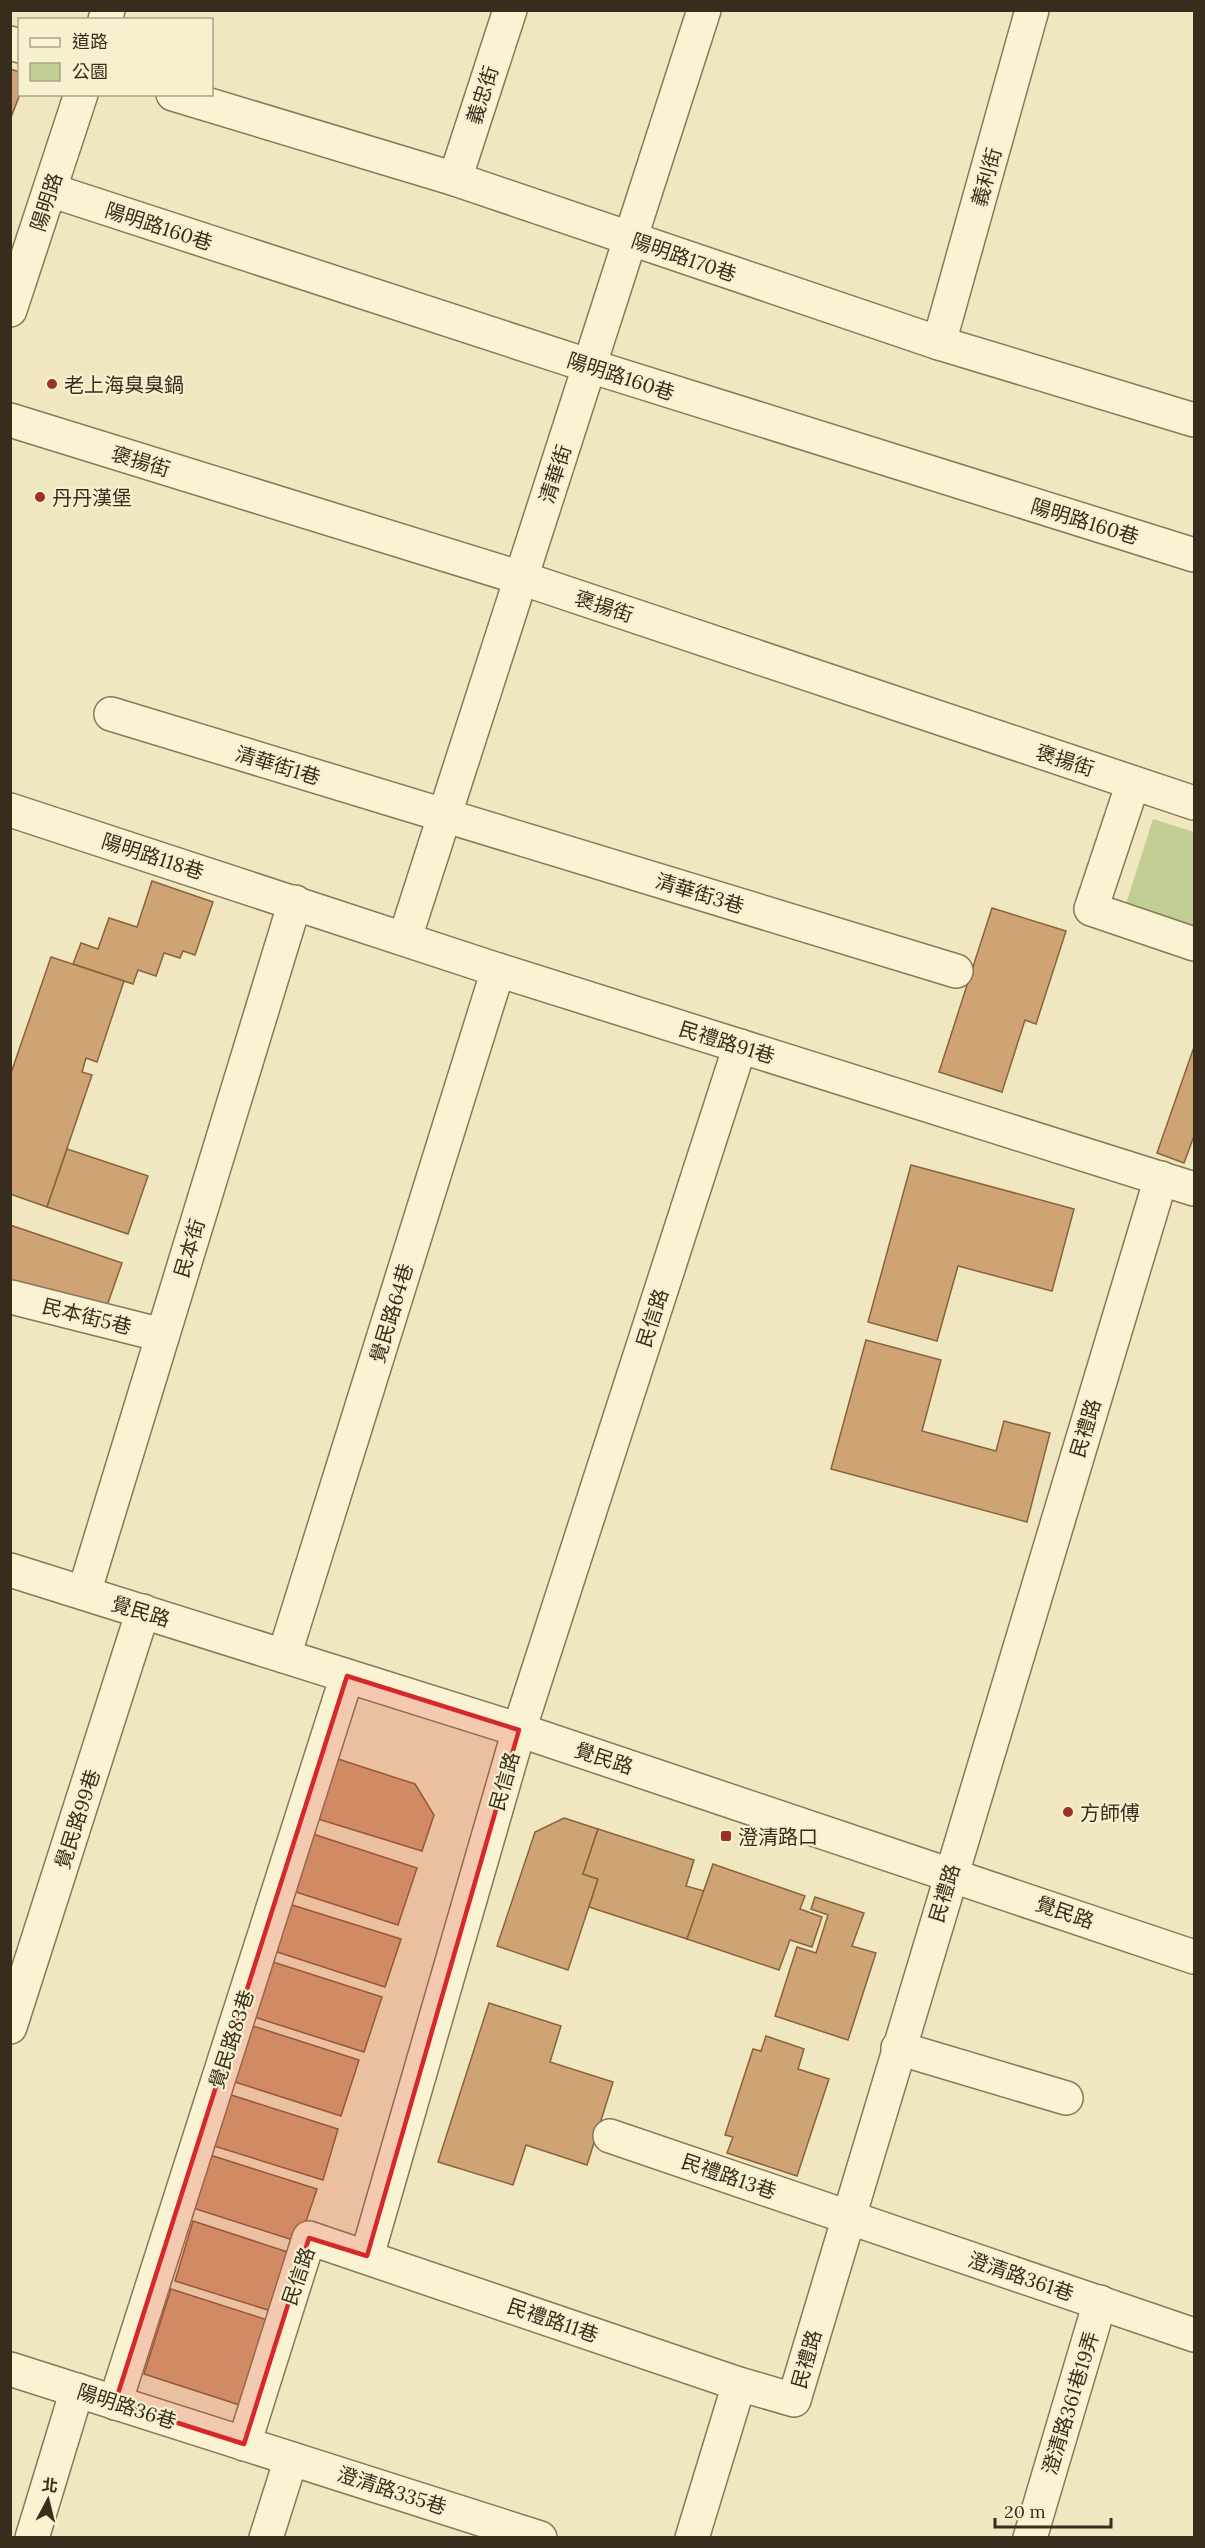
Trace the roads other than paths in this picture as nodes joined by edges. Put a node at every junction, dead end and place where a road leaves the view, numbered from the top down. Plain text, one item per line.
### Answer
1 (510, 10) edge
2 (704, 10) edge
3 (1032, 10) edge
4 (80, 96) edge
5 (180, 96) edge
6 (455, 179) junction
7 (50, 190) junction
8 (631, 239) junction
9 (10, 310) edge
10 (939, 343) junction
11 (590, 366) junction
12 (10, 420) edge
13 (1194, 420) edge
14 (1194, 555) edge
15 (521, 578) junction
16 (111, 714) dead end
17 (1133, 783) junction
18 (1194, 803) edge
19 (10, 810) edge
20 (444, 816) junction
21 (295, 902) junction
22 (405, 938) junction
23 (1194, 944) edge
24 (498, 970) junction
25 (956, 971) dead end
26 (740, 1046) junction
27 (1161, 1178) junction
28 (1194, 1189) edge
29 (11, 1297) edge
30 (162, 1335) junction
31 (10, 1570) edge
32 (84, 1593) junction
33 (143, 1611) junction
34 (284, 1656) junction
35 (347, 1676) junction
36 (519, 1730) junction
37 (950, 1873) junction
38 (1194, 1957) edge
39 (10, 2027) edge
40 (898, 2048) junction
41 (1066, 2098) dead end
42 (610, 2136) dead end
43 (848, 2217) junction
44 (367, 2256) junction
45 (1100, 2302) junction
46 (1194, 2335) edge
47 (10, 2369) edge
48 (739, 2384) junction
49 (77, 2390) junction
50 (115, 2403) junction
51 (244, 2444) junction
52 (291, 2458) junction
53 (32, 2538) edge
54 (266, 2538) edge
55 (540, 2538) edge
56 (692, 2538) edge
57 (1030, 2538) edge

1 - 6 street, 義忠街
2 - 8 street, 清華街
3 - 10 street, 義利街
4 - 7 street, 陽明路
5 - 6 street, 陽明路170巷
6 - 8 street, 陽明路170巷
7 - 9 street, 陽明路
7 - 11 street, 陽明路160巷
8 - 10 street, 陽明路170巷
8 - 11 street, 清華街
10 - 13 street, 陽明路170巷
11 - 14 street, 陽明路160巷
11 - 15 street, 清華街
12 - 15 street, 褒揚街
15 - 17 street, 褒揚街
15 - 20 street, 清華街
16 - 20 street, 清華街1巷
17 - 18 street, 褒揚街
17 - 23 street
19 - 21 street, 陽明路118巷
20 - 22 street, 清華街
20 - 25 street, 清華街3巷
21 - 22 street, 民禮路91巷
21 - 30 street, 民本街
22 - 24 street, 民禮路91巷
24 - 26 street, 民禮路91巷
24 - 34 street, 覺民路64巷
26 - 27 street, 民禮路91巷
26 - 36 street, 民信路
27 - 28 street, 民禮路91巷
27 - 37 street, 民禮路
29 - 30 street, 民本街5巷
30 - 32 street, 民本街
31 - 32 street, 覺民路
32 - 33 street, 覺民路
33 - 34 street, 覺民路
33 - 39 street, 覺民路99巷
34 - 35 street, 覺民路
35 - 36 street, 覺民路
35 - 50 street, 覺民路83巷
36 - 37 street, 覺民路
36 - 44 street, 民信路
37 - 38 street, 覺民路
37 - 40 street, 民禮路
40 - 41 street
40 - 43 street, 民禮路
42 - 43 street, 民禮路13巷
43 - 45 street, 澄清路361巷
43 - 48 street, 民禮路
44 - 48 street, 民禮路11巷
44 - 51 street, 民信路
45 - 46 street, 澄清路361巷
45 - 57 street, 澄清路361巷19弄
47 - 49 street, 陽明路36巷
48 - 56 street
49 - 50 street, 陽明路36巷
49 - 53 street
50 - 51 street, 陽明路36巷
51 - 52 street, 澄清路335巷
52 - 54 street
52 - 55 street, 澄清路335巷

